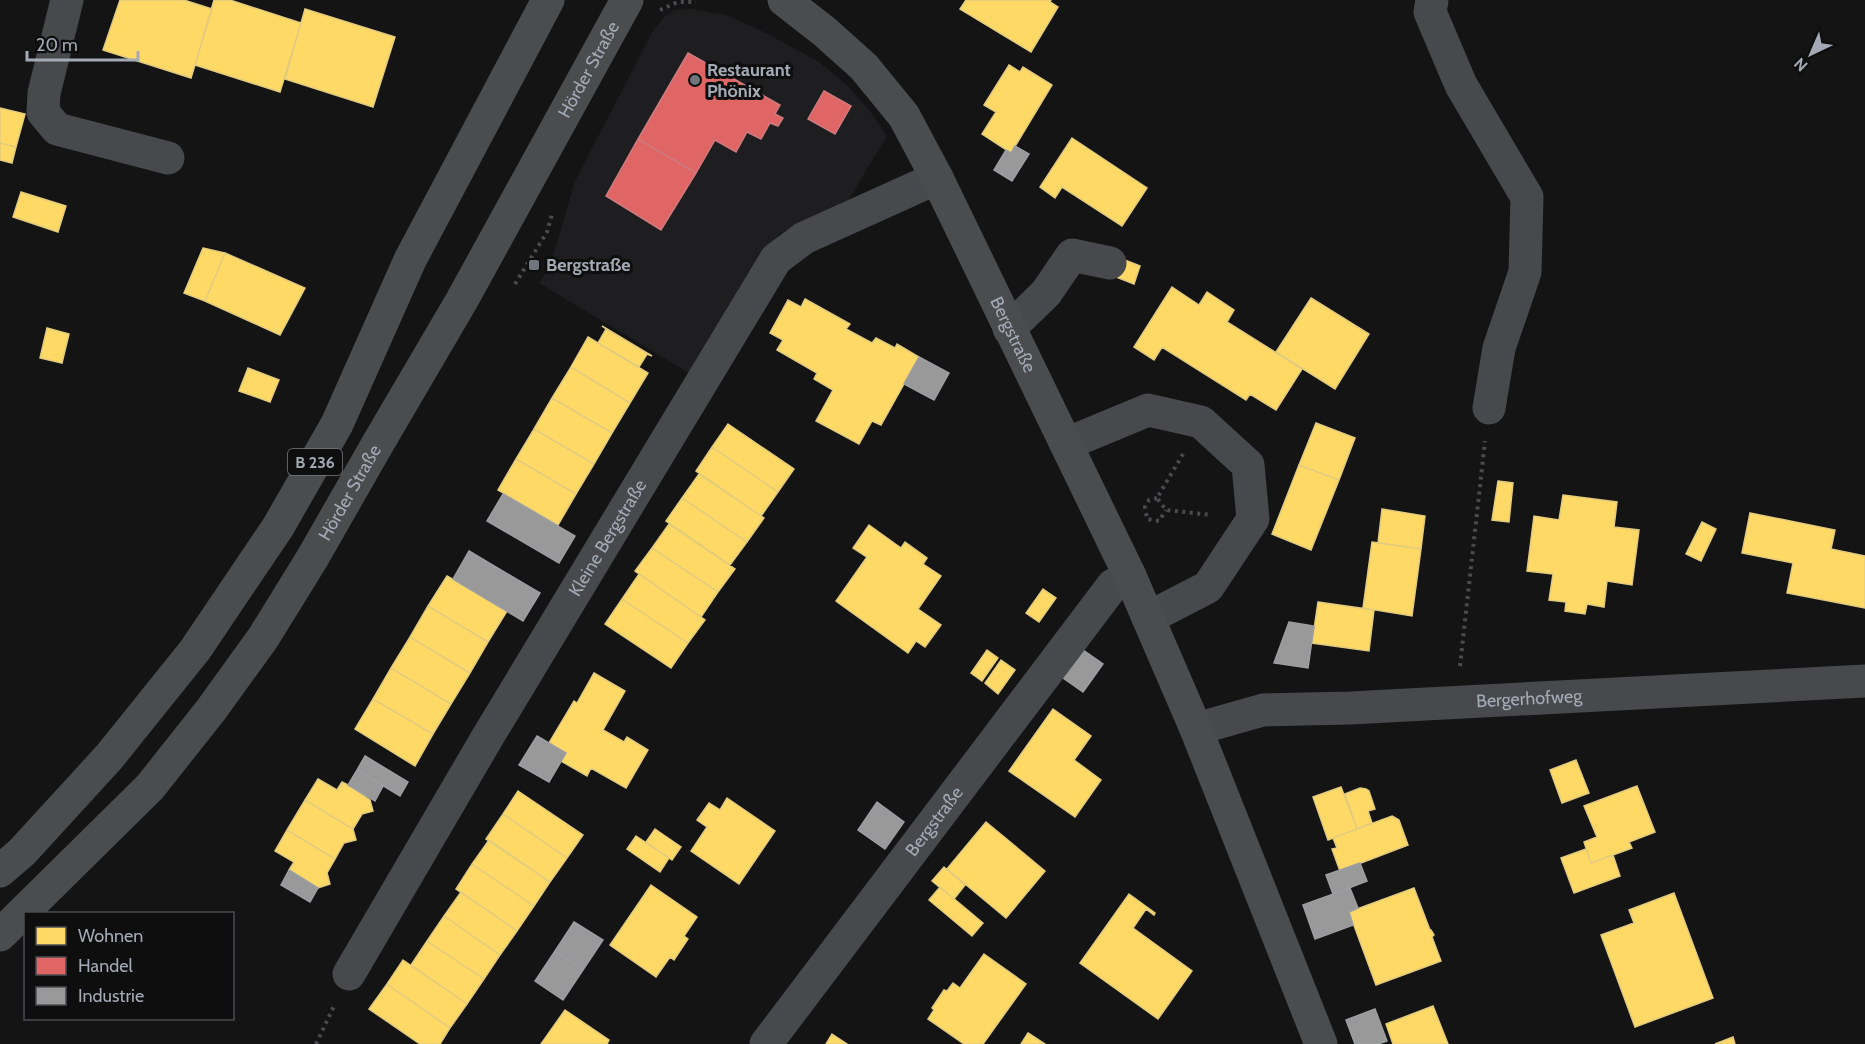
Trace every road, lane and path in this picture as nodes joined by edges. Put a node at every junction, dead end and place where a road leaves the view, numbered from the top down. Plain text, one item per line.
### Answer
1 (67, 0) edge
2 (548, 0) edge
3 (627, 0) edge
4 (784, 0) edge
5 (1432, 0) edge
6 (168, 158) dead end
7 (937, 178) junction
8 (1110, 263) dead end
9 (1010, 329) junction
10 (1489, 408) joint
11 (1201, 422) junction
12 (1066, 444) junction
13 (1157, 498) junction
14 (1166, 510) junction
15 (1253, 519) junction
16 (1130, 576) junction
17 (1148, 618) junction
18 (1865, 681) edge
19 (1456, 703) junction
20 (1196, 729) junction
21 (0, 872) edge
22 (0, 935) edge
23 (349, 974) joint
24 (316, 1044) edge
25 (766, 1044) edge
26 (1321, 1044) edge

1 - 6 street
2 - 21 main road, B 236
3 - 22 main road, Hörder Straße / B 236
4 - 7 main road, Bergstraße
5 - 10 street
7 - 9 main road, Bergstraße
7 - 23 street, Kleine Bergstraße
8 - 9 street
9 - 12 main road, Bergstraße
10 - 19 path
11 - 12 street
11 - 13 path
11 - 15 street
12 - 16 main road, Bergstraße
13 - 14 path
13 - 14 path
14 - 15 path
15 - 17 street
16 - 17 main road, Bergstraße
16 - 25 street, Bergstraße
17 - 20 main road, Bergstraße
18 - 19 street, Bergerhofweg
19 - 20 street, Bergerhofweg
20 - 26 main road, Bergstraße
23 - 24 path

